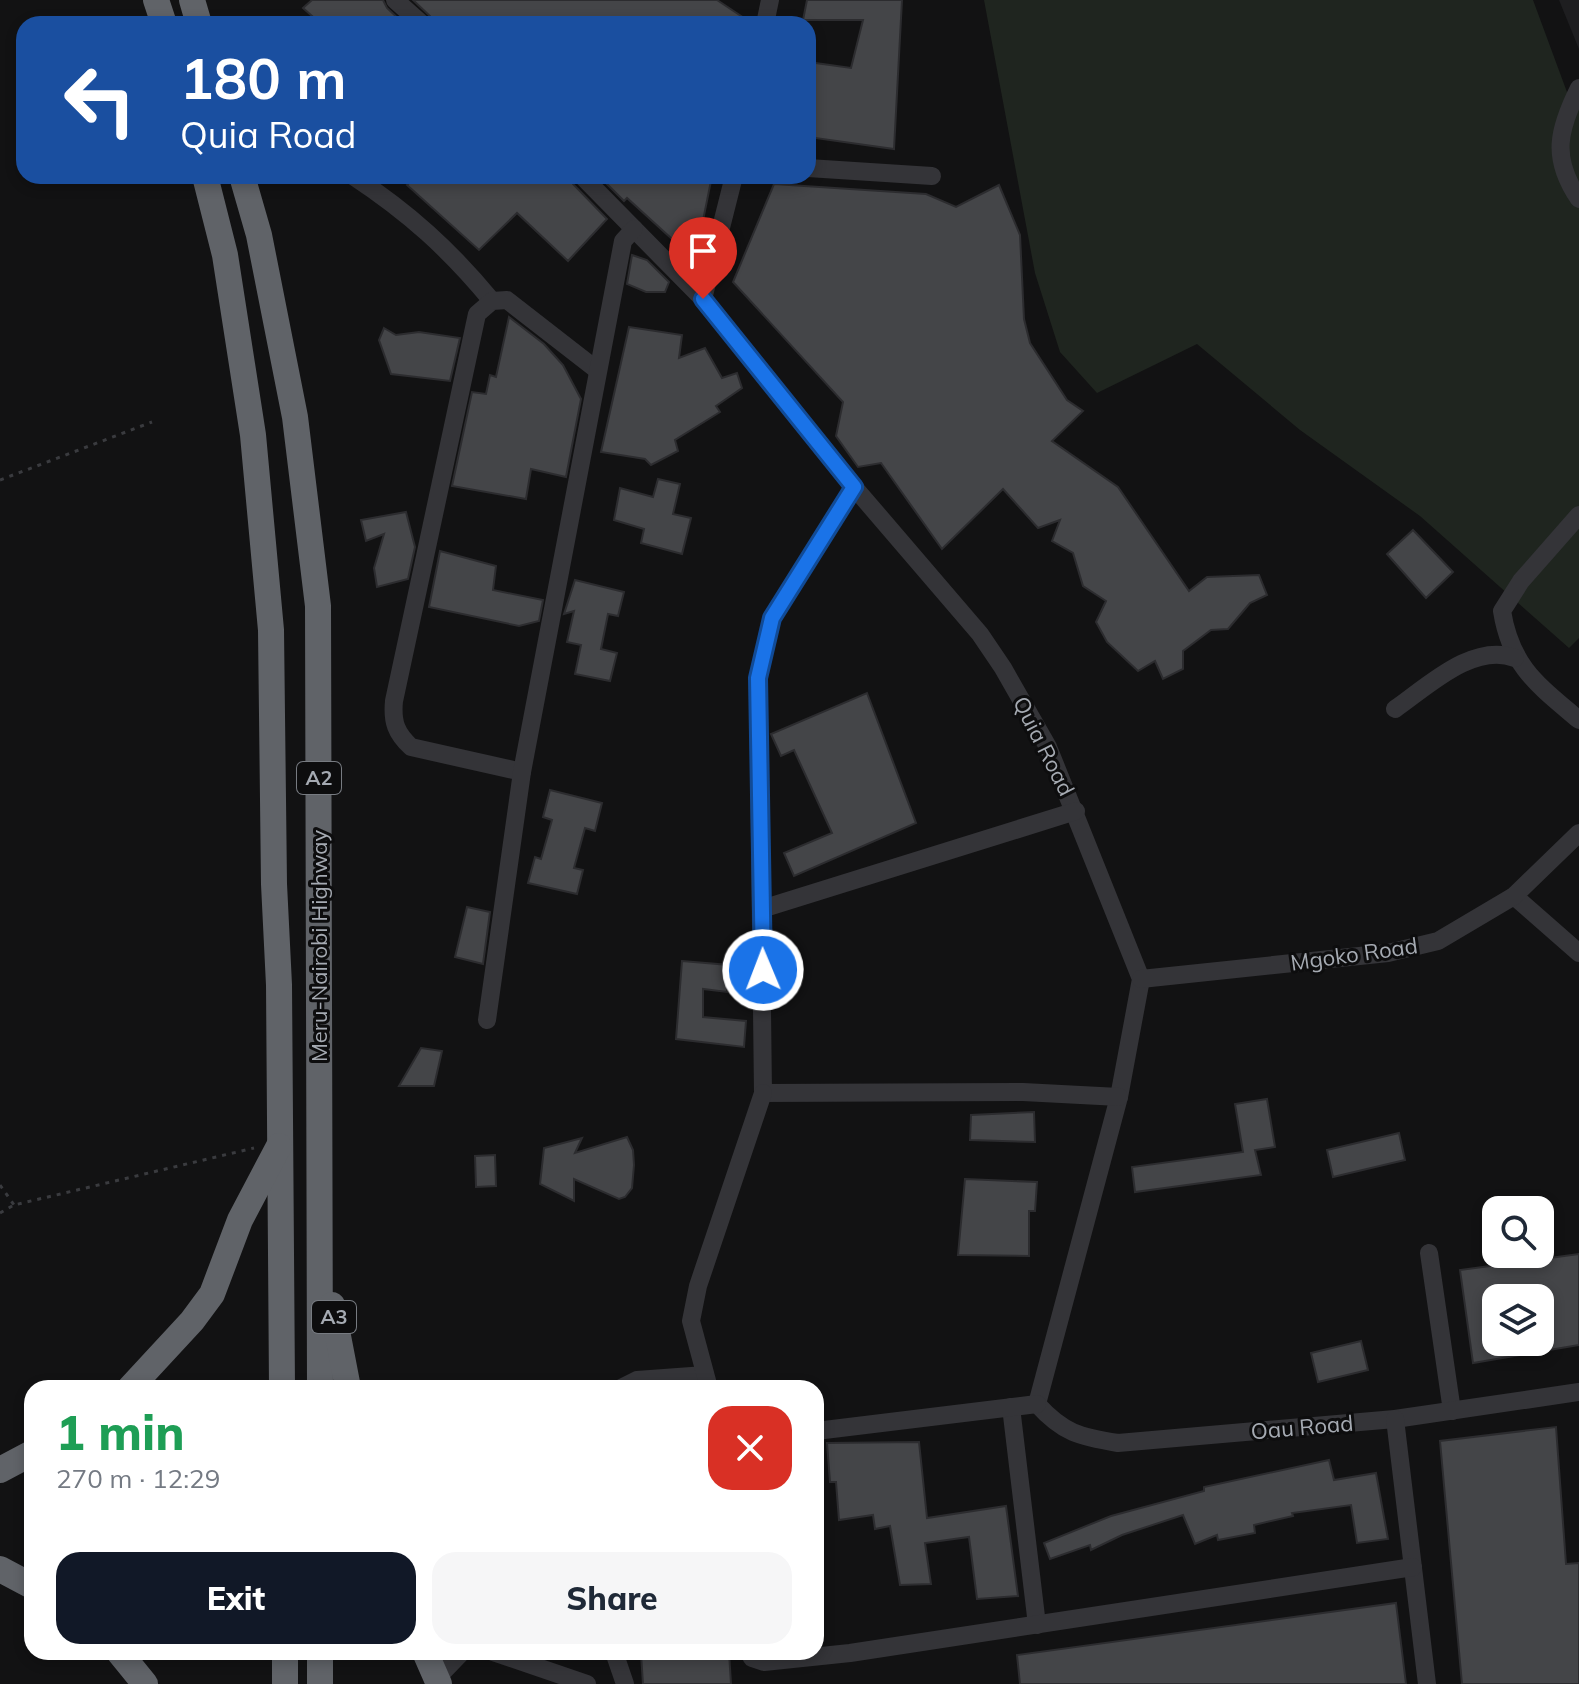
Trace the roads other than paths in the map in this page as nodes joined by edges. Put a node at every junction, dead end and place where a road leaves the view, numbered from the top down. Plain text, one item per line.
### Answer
1 (395, 0) edge
2 (413, 16) edge
3 (1579, 88) edge
4 (816, 169) edge
5 (932, 176) dead end
6 (207, 184) edge
7 (244, 184) edge
8 (365, 184) edge
9 (590, 184) edge
10 (732, 184) edge
11 (1579, 199) edge
12 (634, 229) junction
13 (703, 299) junction
14 (492, 301) junction
15 (597, 370) junction
16 (854, 487) junction
17 (1579, 515) edge
18 (1515, 658) junction
19 (1395, 709) dead end
20 (1579, 720) edge
21 (522, 772) junction
22 (1076, 811) junction
23 (1579, 833) edge
24 (1514, 896) junction
25 (762, 909) junction
26 (1579, 953) edge
27 (1141, 979) junction
28 (487, 1020) dead end
29 (763, 1093) junction
30 (1119, 1097) junction
31 (281, 1142) junction
32 (320, 1247) junction
33 (1429, 1253) dead end
34 (138, 1380) edge
35 (282, 1380) edge
36 (320, 1380) edge
37 (346, 1380) edge
38 (707, 1380) edge
39 (1579, 1392) edge
40 (1037, 1404) junction
41 (1011, 1407) junction
42 (1452, 1411) junction
43 (1395, 1419) junction
44 (824, 1430) edge
45 (24, 1457) edge
46 (0, 1470) edge
47 (1413, 1567) junction
48 (0, 1569) edge
49 (24, 1582) edge
50 (1037, 1625) junction
51 (824, 1654) edge
52 (126, 1660) edge
53 (285, 1660) edge
54 (320, 1660) edge
55 (429, 1660) edge
56 (455, 1660) edge
57 (516, 1660) edge
58 (617, 1660) edge
59 (758, 1660) edge
60 (779, 1660) edge
61 (438, 1681) edge
62 (145, 1684) edge
63 (285, 1684) edge
64 (320, 1684) edge
65 (587, 1684) edge
66 (625, 1684) edge
67 (1427, 1684) edge

1 - 2 street
3 - 11 street
4 - 5 street
6 - 31 highway, Meru-Nairobi Highway / A2
7 - 32 highway, Meru-Nairobi Highway / A2
8 - 14 street
9 - 12 street, Quia Road
10 - 13 street
12 - 13 street, Quia Road
12 - 15 street
13 - 16 street, Quia Road
14 - 15 street
14 - 21 street
15 - 21 street
16 - 22 street, Quia Road
16 - 25 street
17 - 18 street
18 - 19 street
18 - 20 street
21 - 28 street
22 - 25 street
22 - 27 street, Quia Road
23 - 24 street, Mgoko Road
24 - 26 street
24 - 27 street, Mgoko Road
25 - 29 street
27 - 30 street
29 - 30 street
29 - 38 street
30 - 40 street
31 - 34 highway
31 - 35 highway, Meru-Nairobi Highway / A2
32 - 36 highway, Meru-Nairobi Highway / A2
32 - 37 highway, A3
33 - 42 street
39 - 42 street, Oau Road
40 - 41 street
40 - 43 street, Oau Road
41 - 44 street
41 - 50 street
42 - 43 street, Oau Road
43 - 47 street
45 - 46 highway
47 - 50 street
47 - 67 street
48 - 49 highway
50 - 51 street
52 - 62 highway
53 - 63 highway
54 - 64 highway
55 - 61 highway
56 - 61 street
57 - 65 street
58 - 66 street
59 - 60 street

